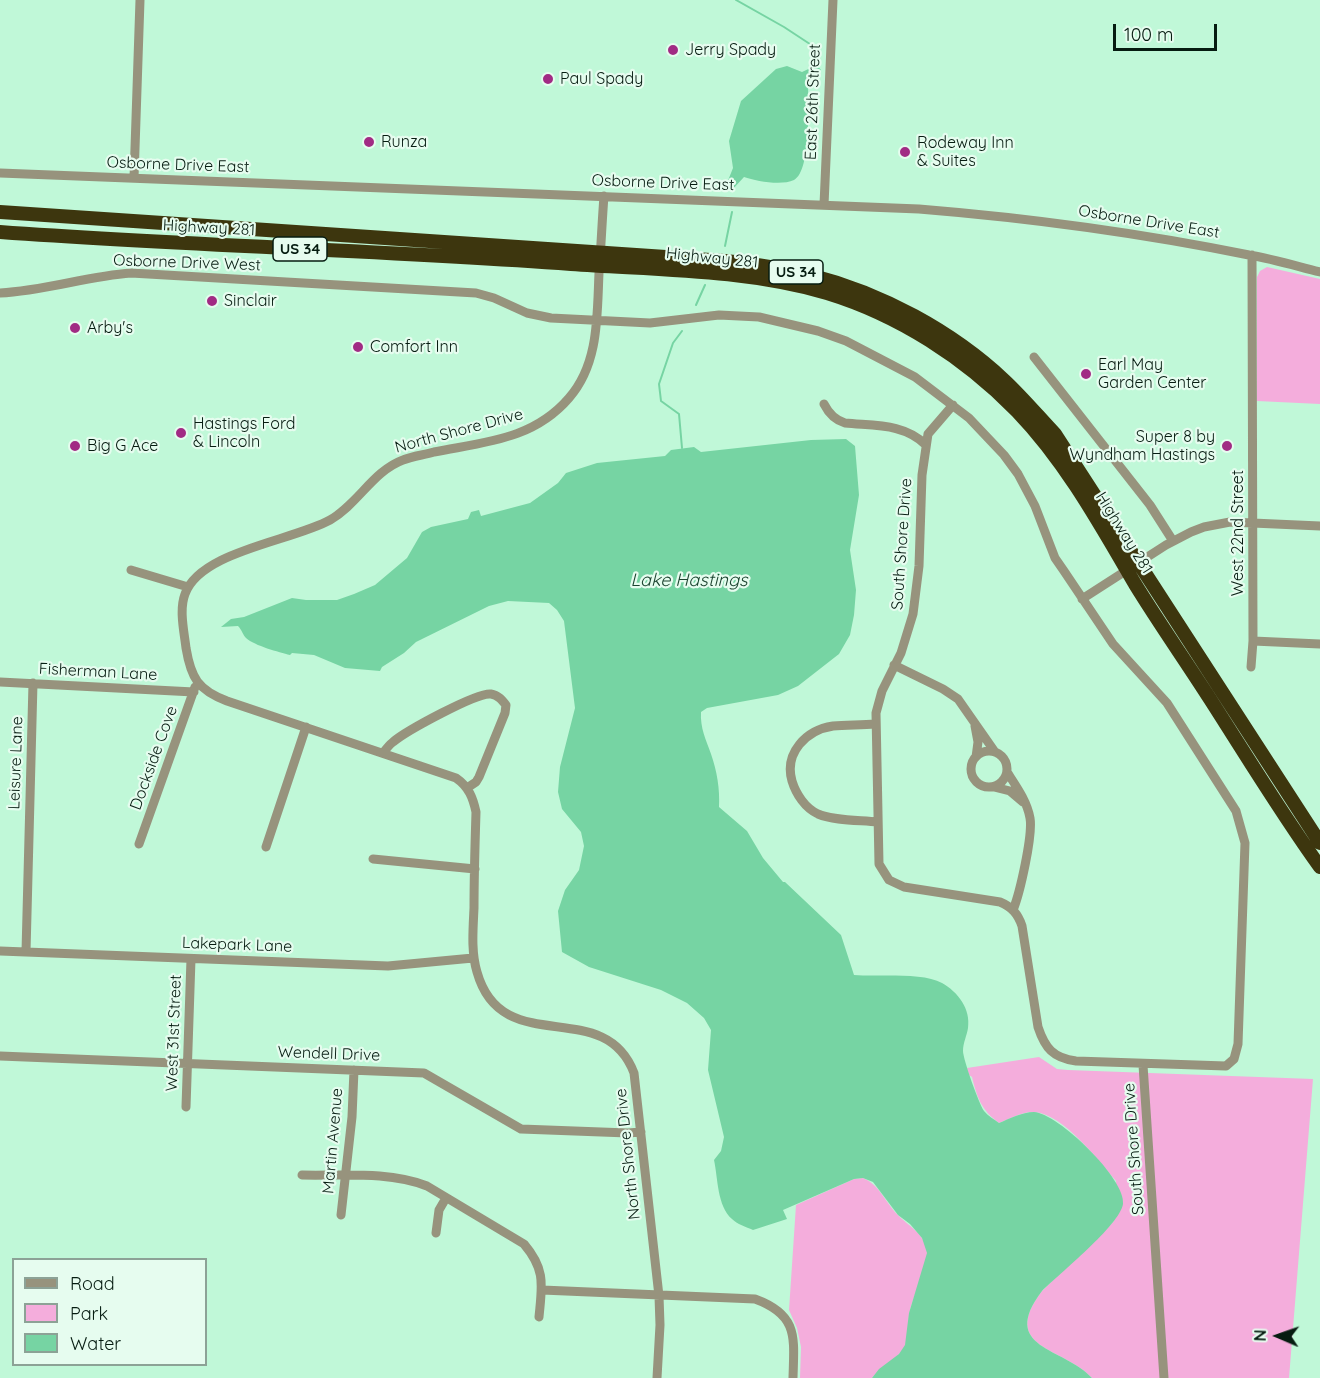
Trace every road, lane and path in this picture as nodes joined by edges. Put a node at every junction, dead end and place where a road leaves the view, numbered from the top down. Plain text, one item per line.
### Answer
1 (140, 0) edge
2 (833, 0) edge
3 (0, 173) edge
4 (134, 178) junction
5 (604, 196) junction
6 (824, 205) junction
7 (0, 212) edge
8 (0, 232) edge
9 (1252, 255) junction
10 (600, 259) junction
11 (1320, 272) edge
12 (0, 292) edge
13 (597, 321) junction
14 (1034, 357) dead end
15 (824, 404) dead end
16 (953, 405) junction
17 (926, 445) junction
18 (1253, 523) junction
19 (1320, 526) edge
20 (1173, 541) junction
21 (1133, 567) junction
22 (131, 570) dead end
23 (188, 587) junction
24 (1082, 599) junction
25 (1253, 641) junction
26 (1320, 644) edge
27 (894, 666) junction
28 (1251, 667) dead end
29 (0, 682) edge
30 (33, 683) junction
31 (196, 687) junction
32 (875, 724) junction
33 (975, 726) junction
34 (306, 728) junction
35 (995, 752) junction
36 (383, 753) junction
37 (976, 757) junction
38 (1007, 772) junction
39 (994, 787) junction
40 (467, 788) junction
41 (1025, 804) junction
42 (878, 822) junction
43 (1320, 843) edge
44 (139, 844) dead end
45 (266, 848) dead end
46 (373, 859) dead end
47 (1320, 867) edge
48 (475, 869) junction
49 (1013, 910) junction
50 (0, 951) edge
51 (26, 952) junction
52 (473, 958) junction
53 (191, 959) junction
54 (0, 1056) edge
55 (188, 1063) junction
56 (1143, 1065) junction
57 (354, 1070) junction
58 (186, 1107) dead end
59 (641, 1132) junction
60 (302, 1174) dead end
61 (345, 1176) junction
62 (446, 1198) junction
63 (341, 1215) dead end
64 (436, 1233) dead end
65 (542, 1290) junction
66 (659, 1296) junction
67 (538, 1317) dead end
68 (657, 1378) edge
69 (793, 1378) edge
70 (1164, 1378) edge

1 - 4 street
2 - 6 street, East 26th Street
3 - 4 street, Osborne Drive East
4 - 5 street, Osborne Drive East
5 - 6 street, Osborne Drive East
5 - 10 street, North Shore Drive
6 - 9 street, Osborne Drive East
7 - 10 highway, Highway 281 / US 34
8 - 10 highway, Highway 281 / US 34
9 - 11 street, Osborne Drive East
9 - 18 street, West 22nd Street
10 - 13 street, North Shore Drive
10 - 21 highway, Highway 281 / US 34
12 - 13 street, Osborne Drive West
13 - 16 street, Osborne Drive West
13 - 23 street, North Shore Drive
14 - 20 street
15 - 17 street
16 - 17 street, South Shore Drive
16 - 24 street, Osborne Drive West
17 - 27 street, South Shore Drive
18 - 19 street
18 - 20 street
18 - 25 street, West 22nd Street
20 - 21 street
21 - 24 street
21 - 43 highway, Highway 281 / US 34
21 - 47 highway, Highway 281 / US 34
22 - 23 street
23 - 31 street
24 - 56 street, Osborne Drive West
25 - 26 street
25 - 28 street, West 22nd Street
27 - 32 street, South Shore Drive
27 - 33 street
29 - 30 street, Fisherman Lane
30 - 31 street, Fisherman Lane
30 - 51 street, Leisure Lane
31 - 34 street
31 - 44 street, Dockside Cove
32 - 42 street, South Shore Drive
32 - 42 street
33 - 35 street
33 - 37 street
34 - 36 street
34 - 45 street
35 - 37 street
35 - 38 street
36 - 40 street
36 - 40 street
37 - 39 street
38 - 39 street
38 - 41 street
39 - 41 street
40 - 48 street, North Shore Drive
41 - 49 street
42 - 49 street, South Shore Drive
46 - 48 street
48 - 52 street, North Shore Drive
49 - 56 street, South Shore Drive
50 - 51 street, Lakepark Lane
51 - 53 street, Lakepark Lane
52 - 53 street, Lakepark Lane
52 - 59 street, North Shore Drive
53 - 55 street, West 31st Street
54 - 55 street, Wendell Drive
55 - 57 street, Wendell Drive
55 - 58 street, West 31st Street
56 - 70 street, South Shore Drive
57 - 59 street, Wendell Drive
57 - 61 street, Martin Avenue
59 - 66 street, North Shore Drive
60 - 61 street
61 - 62 street
61 - 63 street, Martin Avenue
62 - 64 street
62 - 65 street
65 - 66 street
65 - 67 street
66 - 68 street, North Shore Drive
66 - 69 street

